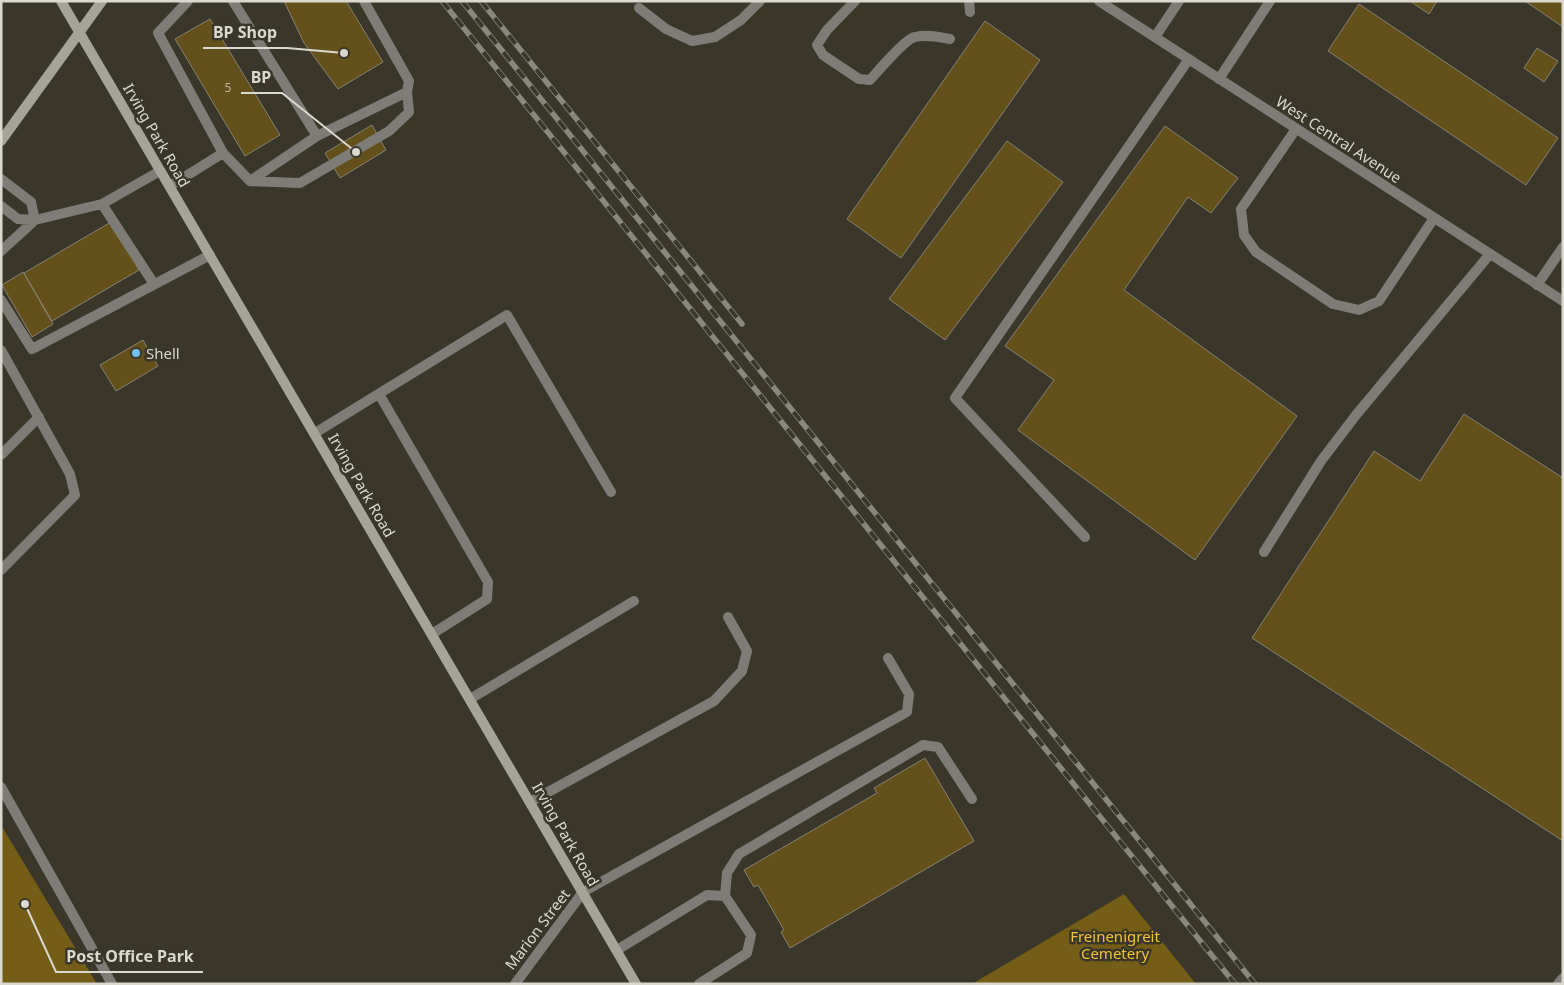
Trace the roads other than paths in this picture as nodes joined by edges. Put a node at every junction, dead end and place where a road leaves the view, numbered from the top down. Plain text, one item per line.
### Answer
1 (61, 1) edge
2 (102, 1) edge
3 (188, 1) edge
4 (234, 1) edge
5 (364, 1) edge
6 (760, 1) edge
7 (855, 1) edge
8 (1099, 1) edge
9 (1179, 1) edge
10 (1270, 1) edge
11 (639, 8) dead end
12 (79, 33) junction
13 (1155, 37) junction
14 (950, 39) dead end
15 (1189, 59) junction
16 (1219, 79) junction
17 (406, 92) junction
18 (1296, 129) junction
19 (317, 136) junction
20 (1, 141) edge
21 (223, 154) junction
22 (160, 171) junction
23 (1, 179) edge
24 (250, 181) junction
25 (170, 186) junction
26 (102, 204) junction
27 (1, 206) edge
28 (1434, 218) junction
29 (35, 220) junction
30 (1563, 246) edge
31 (1, 251) edge
32 (1490, 254) junction
33 (210, 255) junction
34 (154, 284) junction
35 (1537, 284) junction
36 (1, 300) edge
37 (1563, 301) edge
38 (1, 350) edge
39 (379, 394) junction
40 (39, 417) junction
41 (314, 433) junction
42 (1, 455) edge
43 (612, 492) dead end
44 (1085, 537) dead end
45 (1264, 552) dead end
46 (1, 570) edge
47 (634, 601) dead end
48 (728, 618) dead end
49 (432, 634) junction
50 (888, 658) dead end
51 (470, 699) junction
52 (1, 787) edge
53 (972, 799) dead end
54 (530, 802) junction
55 (583, 892) junction
56 (725, 896) junction
57 (617, 950) junction
58 (1563, 978) edge
59 (112, 984) edge
60 (514, 984) edge
61 (636, 984) edge
62 (699, 984) edge
63 (1558, 984) edge

1 - 12 main road, Irving Park Road
2 - 12 main road
3 - 21 street
4 - 19 street
5 - 17 street
6 - 11 street
7 - 14 street
8 - 13 street, West Central Avenue
9 - 13 street
10 - 16 street
12 - 20 main road
12 - 22 main road, Irving Park Road
13 - 15 street, West Central Avenue
15 - 16 street, West Central Avenue
15 - 44 street
16 - 18 street, West Central Avenue
17 - 19 street
17 - 24 street
18 - 28 street, West Central Avenue
18 - 28 street
19 - 24 street
21 - 24 street
21 - 25 street
22 - 25 main road, Irving Park Road
22 - 26 street
23 - 29 street
25 - 33 main road, Irving Park Road
26 - 29 street
26 - 34 street
27 - 29 street
28 - 32 street, West Central Avenue
29 - 31 street
30 - 35 street
32 - 35 street, West Central Avenue
32 - 45 street
33 - 34 street
33 - 41 main road, Irving Park Road
34 - 36 street
35 - 37 street, West Central Avenue
38 - 40 street
39 - 41 street
39 - 43 street
39 - 49 street
40 - 42 street
40 - 46 street
41 - 49 main road, Irving Park Road
47 - 51 street
48 - 54 street
49 - 51 main road, Irving Park Road
50 - 55 street
51 - 54 main road, Irving Park Road
52 - 59 street
53 - 56 street
54 - 55 main road, Irving Park Road
55 - 57 main road, Irving Park Road
55 - 60 street, Marion Street
56 - 57 street
56 - 62 street
57 - 61 main road, Irving Park Road
58 - 63 street

